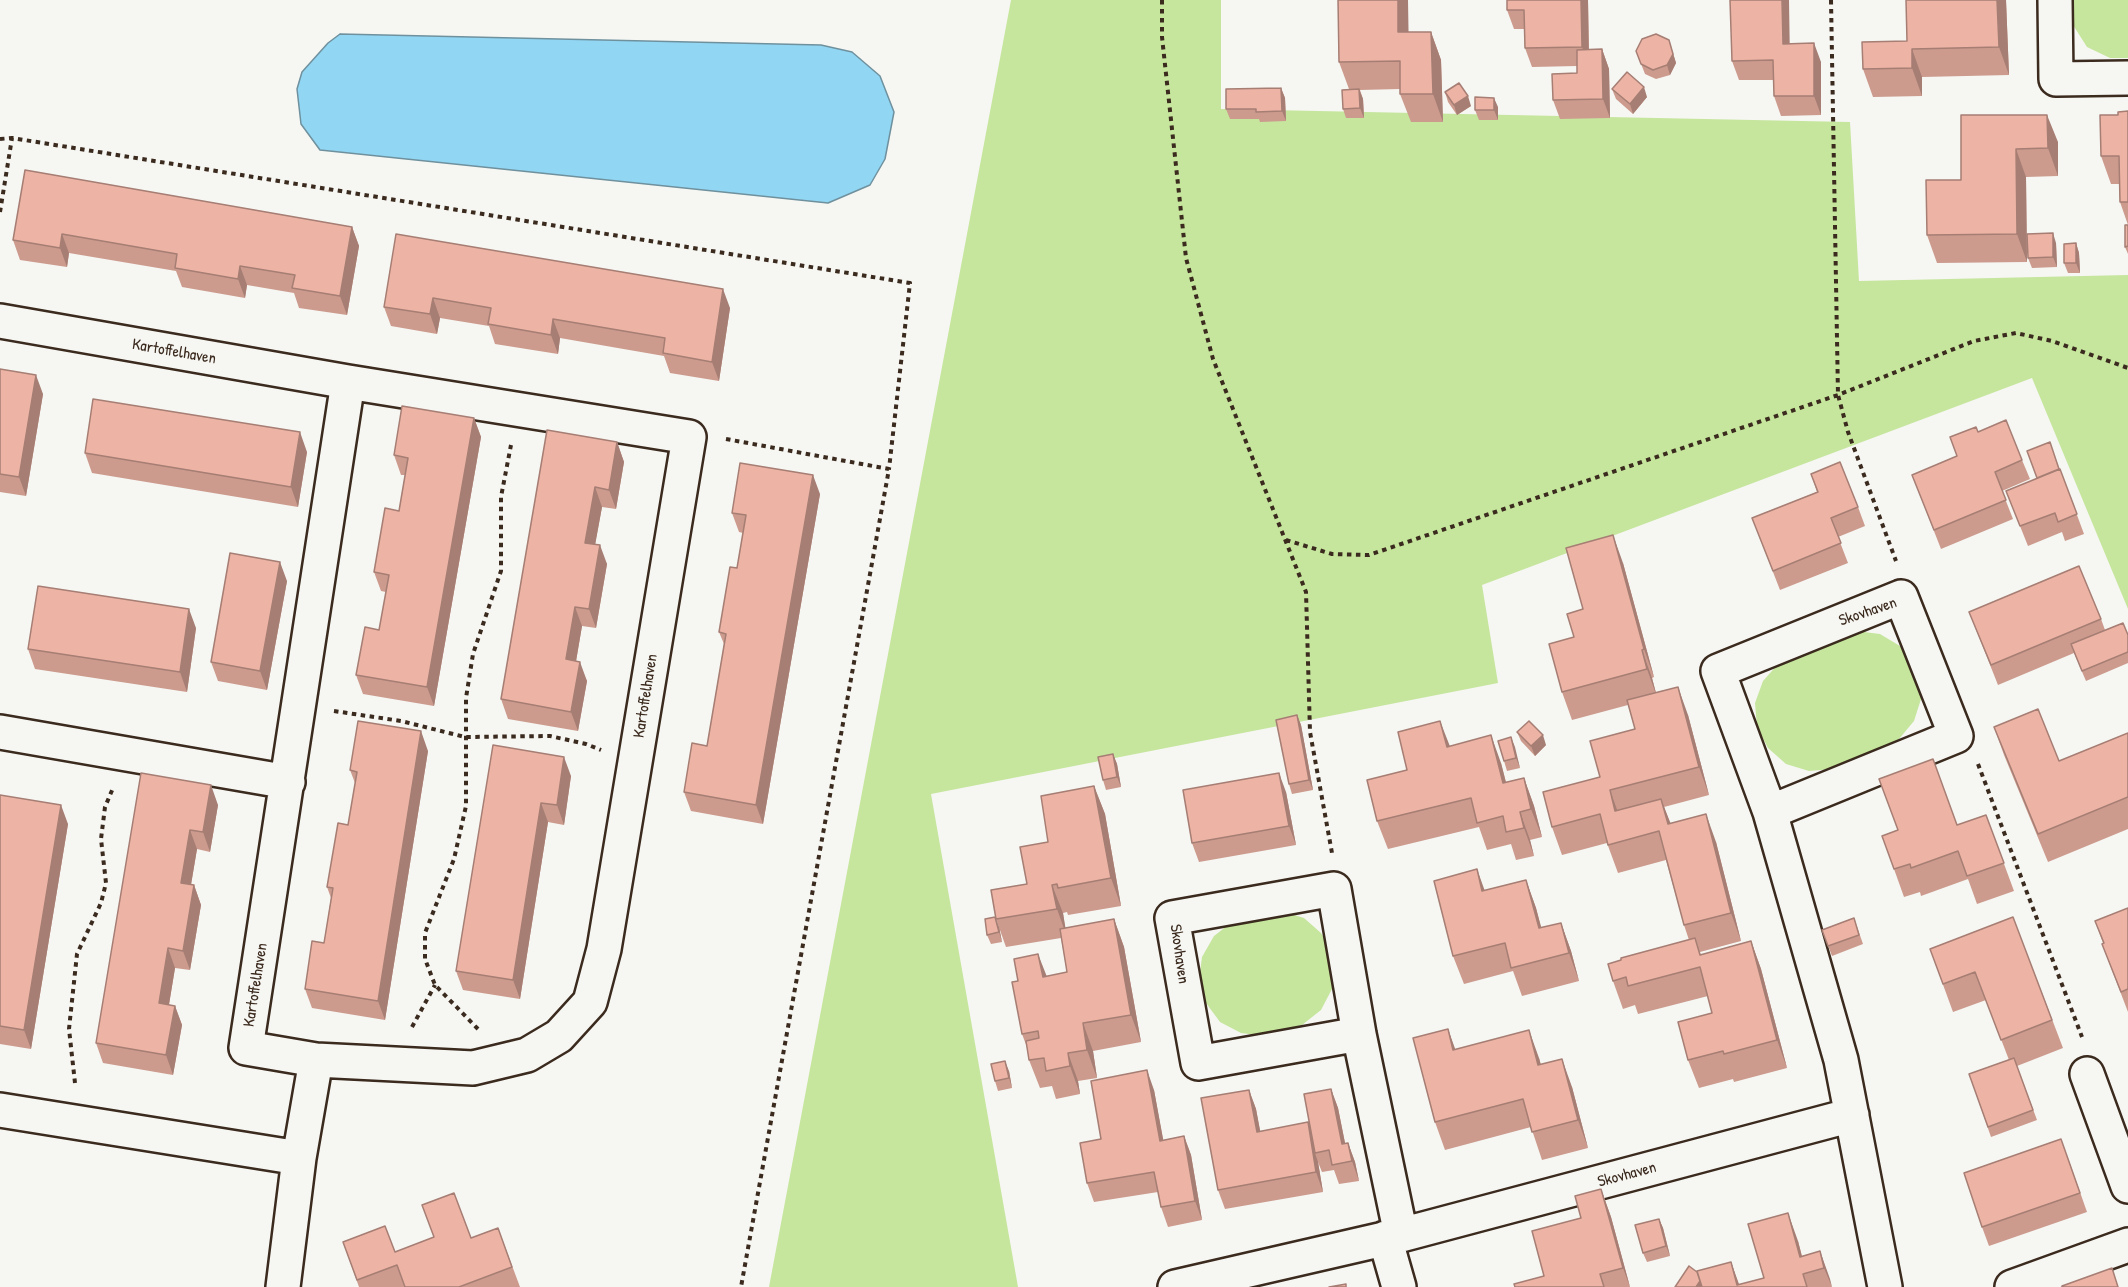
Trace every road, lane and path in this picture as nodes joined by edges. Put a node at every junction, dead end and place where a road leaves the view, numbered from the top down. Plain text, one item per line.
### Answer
1 (1162, 0) edge
2 (1831, 0) edge
3 (2055, 0) edge
4 (2128, 78) edge
5 (12, 138) junction
6 (0, 139) edge
7 (0, 212) edge
8 (0, 321) edge
9 (2128, 368) edge
10 (348, 382) junction
11 (1838, 395) junction
12 (518, 409) junction
13 (689, 437) junction
14 (889, 468) junction
15 (1285, 540) junction
16 (1901, 597) junction
17 (299, 705) junction
18 (0, 732) edge
19 (465, 736) junction
20 (1956, 736) junction
21 (128, 754) junction
22 (635, 764) junction
23 (288, 782) junction
24 (1770, 812) junction
25 (1334, 889) junction
26 (1359, 1034) junction
27 (316, 1060) junction
28 (498, 1062) junction
29 (2087, 1074) joint
30 (0, 1110) edge
31 (1852, 1115) junction
32 (72, 1122) junction
33 (299, 1158) junction
34 (2128, 1186) edge
35 (1393, 1237) junction
36 (2128, 1245) edge
37 (283, 1287) edge
38 (741, 1287) edge
39 (1175, 1287) edge
40 (1399, 1287) edge
41 (1885, 1287) edge
42 (2012, 1287) edge

1 - 15 path
2 - 11 path
3 - 4 street
5 - 6 path
5 - 7 path
5 - 14 path
8 - 10 street, Kartoffelhaven
9 - 11 path
10 - 12 street, Kartoffelhaven
10 - 17 street, Kartoffelhaven
11 - 15 path
11 - 16 path
12 - 13 street, Kartoffelhaven
12 - 19 path
13 - 14 path
13 - 22 street, Kartoffelhaven
14 - 38 path
15 - 25 path
16 - 20 street, Skovhaven
16 - 24 street, Skovhaven
17 - 19 path
17 - 23 street, Kartoffelhaven
18 - 21 street
19 - 22 path
19 - 28 path
20 - 24 street
20 - 29 path
21 - 23 street
21 - 32 path
22 - 28 street, Kartoffelhaven
23 - 27 street, Kartoffelhaven
24 - 31 street, Skovhaven
25 - 26 street
25 - 26 street, Skovhaven
26 - 35 street
27 - 28 street, Kartoffelhaven
27 - 33 street
29 - 34 street
30 - 32 street
31 - 35 street, Skovhaven
31 - 41 street, Skovhaven
32 - 33 street
33 - 37 street
35 - 39 street, Skovhaven
35 - 40 street
36 - 42 street

